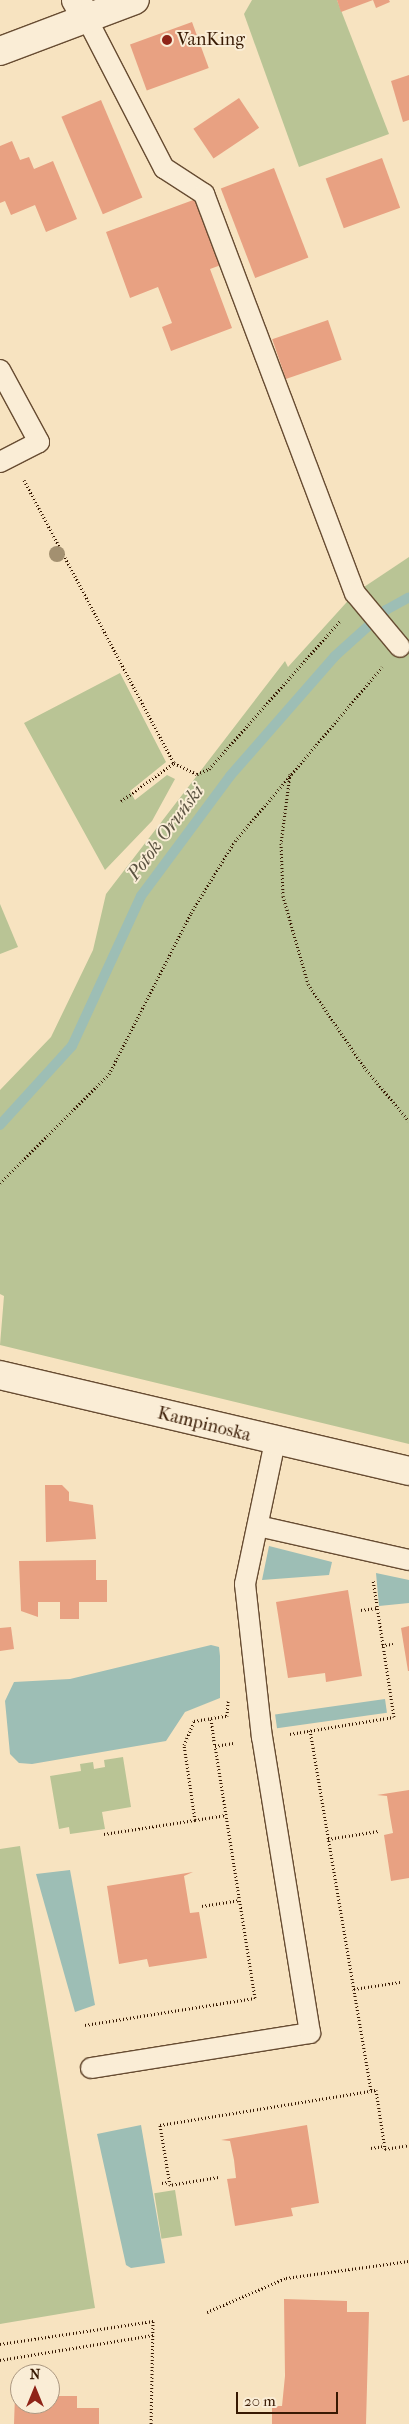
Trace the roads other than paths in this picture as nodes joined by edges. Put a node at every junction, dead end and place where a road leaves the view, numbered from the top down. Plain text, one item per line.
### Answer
1 (135, 0) edge
2 (81, 9) edge
3 (0, 51) edge
4 (0, 370) edge
5 (6, 459) edge
6 (400, 647) road end
7 (0, 1375) edge
8 (275, 1442) junction
9 (409, 1471) edge
10 (258, 1526) junction
11 (409, 1560) edge
12 (92, 2068) dead end

1 - 2 street
2 - 3 street
2 - 6 lane
4 - 5 lane
7 - 8 street, Kampinoska
8 - 9 street, Kampinoska
8 - 10 lane
10 - 11 lane
10 - 12 lane

